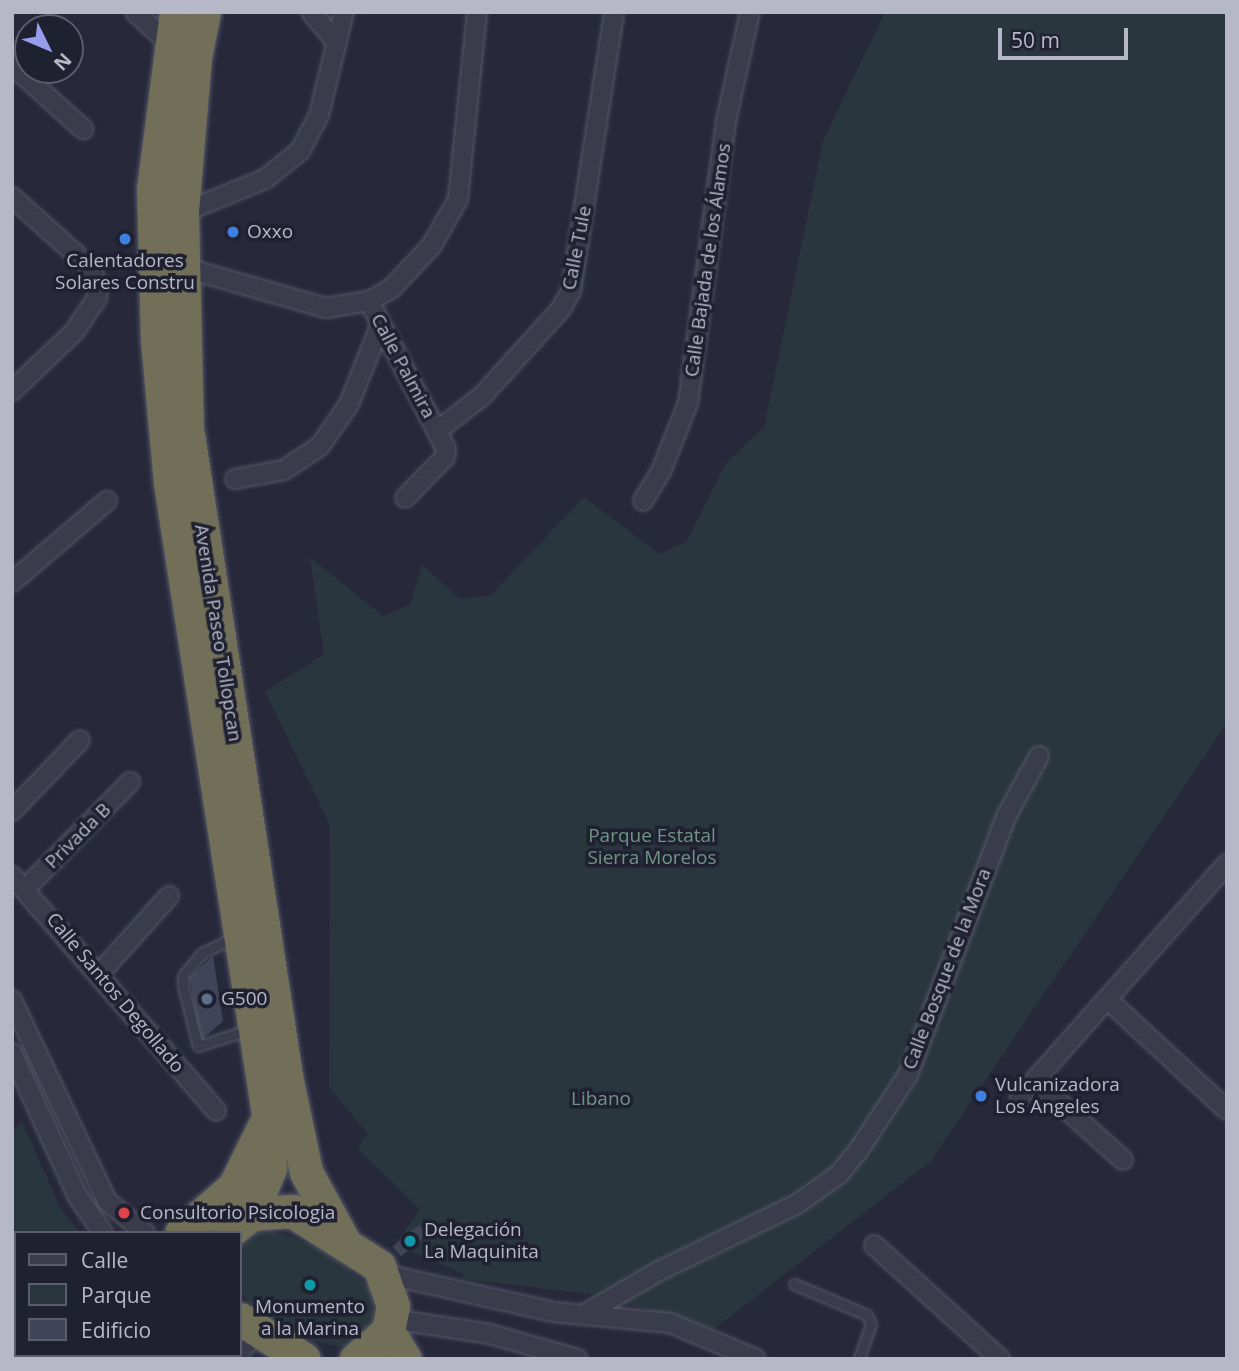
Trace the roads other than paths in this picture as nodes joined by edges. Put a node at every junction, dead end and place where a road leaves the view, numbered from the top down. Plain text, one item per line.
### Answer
1 (135, 12) edge
2 (176, 12) edge
3 (204, 12) edge
4 (311, 12) edge
5 (344, 12) edge
6 (478, 12) edge
7 (614, 12) edge
8 (750, 12) edge
9 (337, 43) junction
10 (171, 45) junction
11 (12, 65) edge
12 (83, 129) dead end
13 (12, 197) edge
14 (182, 213) junction
15 (181, 267) junction
16 (369, 301) junction
17 (380, 326) junction
18 (13, 390) edge
19 (437, 431) junction
20 (235, 479) dead end
21 (405, 498) dead end
22 (107, 501) dead end
23 (643, 501) dead end
24 (12, 582) edge
25 (80, 740) dead end
26 (1039, 756) dead end
27 (130, 782) dead end
28 (12, 811) edge
29 (1227, 864) edge
30 (12, 876) edge
31 (25, 889) junction
32 (169, 896) dead end
33 (236, 936) junction
34 (99, 974) junction
35 (1107, 999) junction
36 (12, 1000) edge
37 (253, 1028) junction
38 (12, 1053) edge
39 (1035, 1082) junction
40 (1020, 1097) dead end
41 (1227, 1110) edge
42 (216, 1111) dead end
43 (268, 1114) junction
44 (1123, 1160) dead end
45 (232, 1227) edge
46 (126, 1228) edge
47 (102, 1231) edge
48 (183, 1231) edge
49 (343, 1240) junction
50 (874, 1245) dead end
51 (384, 1274) junction
52 (794, 1284) dead end
53 (583, 1315) junction
54 (395, 1336) edge
55 (242, 1343) edge
56 (304, 1359) edge
57 (356, 1359) edge
58 (578, 1359) edge
59 (756, 1359) edge
60 (859, 1359) edge
61 (1000, 1359) edge

1 - 10 street
2 - 10 highway, Avenida Paseo Tollopcan
3 - 14 highway, Avenida Paseo Tollopcan
4 - 9 street
5 - 9 street
6 - 16 street
7 - 19 street, Calle Tule
8 - 23 street, Calle Bajada de los Álamos
9 - 14 street
10 - 33 highway, Avenida Paseo Tollopcan
11 - 12 street
13 - 18 street
14 - 15 highway, Avenida Paseo Tollopcan
15 - 16 street
15 - 49 highway, Avenida Paseo Tollopcan
16 - 17 street, Calle Palmira
17 - 19 street, Calle Palmira
17 - 20 street
19 - 21 street
22 - 24 street
25 - 28 street
26 - 53 street, Calle Bosque de la Mora
27 - 31 street, Privada B
29 - 35 street
30 - 31 street, Calle Santos Degollado
31 - 34 street, Calle Santos Degollado
32 - 34 street
33 - 37 highway, Avenida Paseo Tollopcan
33 - 37 lane
34 - 42 street, Calle Santos Degollado
35 - 39 street
35 - 41 street
36 - 46 street
37 - 43 highway, Avenida Paseo Tollopcan
38 - 47 street
39 - 40 street
39 - 44 street
43 - 45 highway, Avenida Paseo Tollopcan
43 - 48 highway
45 - 49 highway
49 - 51 highway
50 - 61 street
51 - 53 street
51 - 54 highway
52 - 60 lane
53 - 59 street
54 - 57 highway
54 - 58 street
55 - 56 highway

